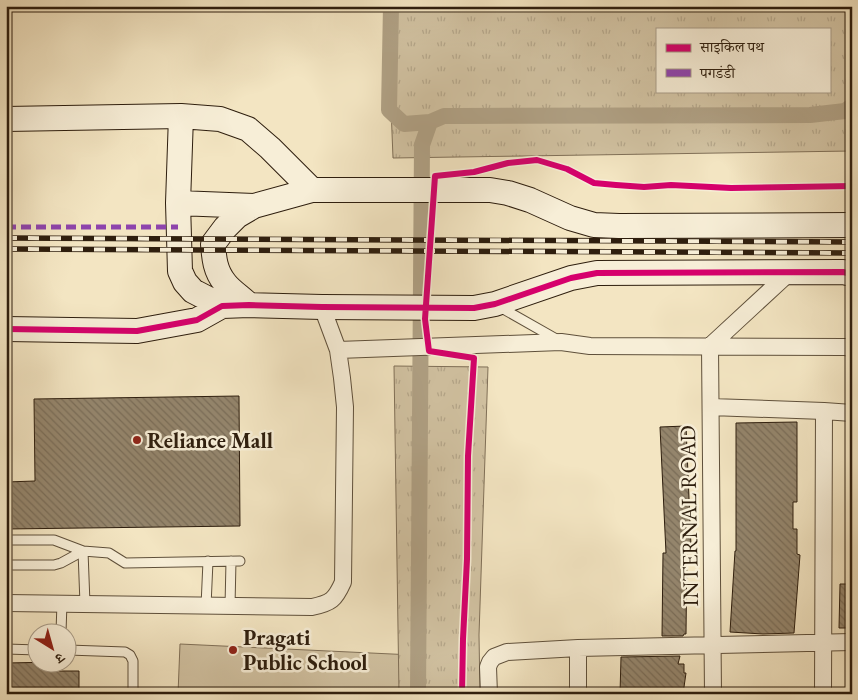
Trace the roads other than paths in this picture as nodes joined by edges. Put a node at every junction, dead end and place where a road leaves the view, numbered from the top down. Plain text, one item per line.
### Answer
1 (180, 116) junction
2 (6, 118) edge
3 (312, 190) junction
4 (178, 203) junction
5 (254, 206) junction
6 (852, 225) edge
7 (789, 272) junction
8 (852, 274) edge
9 (495, 304) junction
10 (249, 305) junction
11 (222, 306) junction
12 (322, 307) junction
13 (6, 330) edge
14 (561, 342) junction
15 (710, 346) junction
16 (852, 348) edge
17 (338, 350) junction
18 (711, 407) junction
19 (824, 411) junction
20 (852, 413) edge
21 (6, 540) edge
22 (82, 551) junction
23 (208, 561) junction
24 (6, 566) edge
25 (6, 603) edge
26 (62, 604) junction
27 (85, 604) junction
28 (206, 606) junction
29 (230, 606) junction
30 (61, 622) edge
31 (852, 642) edge
32 (823, 643) junction
33 (713, 645) junction
34 (578, 648) junction
35 (6, 649) edge
36 (28, 650) edge
37 (78, 650) edge
38 (133, 694) edge
39 (489, 694) edge
40 (578, 694) edge
41 (714, 694) edge
42 (823, 694) edge

1 - 2 street
1 - 3 street
1 - 4 street
3 - 5 street
3 - 6 street
4 - 5 street
4 - 11 street
5 - 10 street
7 - 8 street
7 - 9 street
7 - 15 street
9 - 12 street
9 - 14 lane
10 - 11 street
10 - 12 street
11 - 13 street
12 - 17 street
14 - 15 street
14 - 17 street
15 - 16 street
15 - 18 street
17 - 29 street
18 - 19 street, INTERNAL ROAD
18 - 33 street, INTERNAL ROAD
19 - 20 street, INTERNAL ROAD
19 - 32 street
21 - 22 lane
22 - 23 lane
22 - 24 lane
22 - 27 lane
23 - 28 lane
23 - 29 lane
25 - 26 street
26 - 27 street
26 - 30 lane
27 - 28 street
28 - 29 street
31 - 32 street
32 - 33 street
32 - 42 street
33 - 34 street
33 - 41 street, INTERNAL ROAD
34 - 39 street
34 - 40 street
35 - 36 lane
37 - 38 lane

